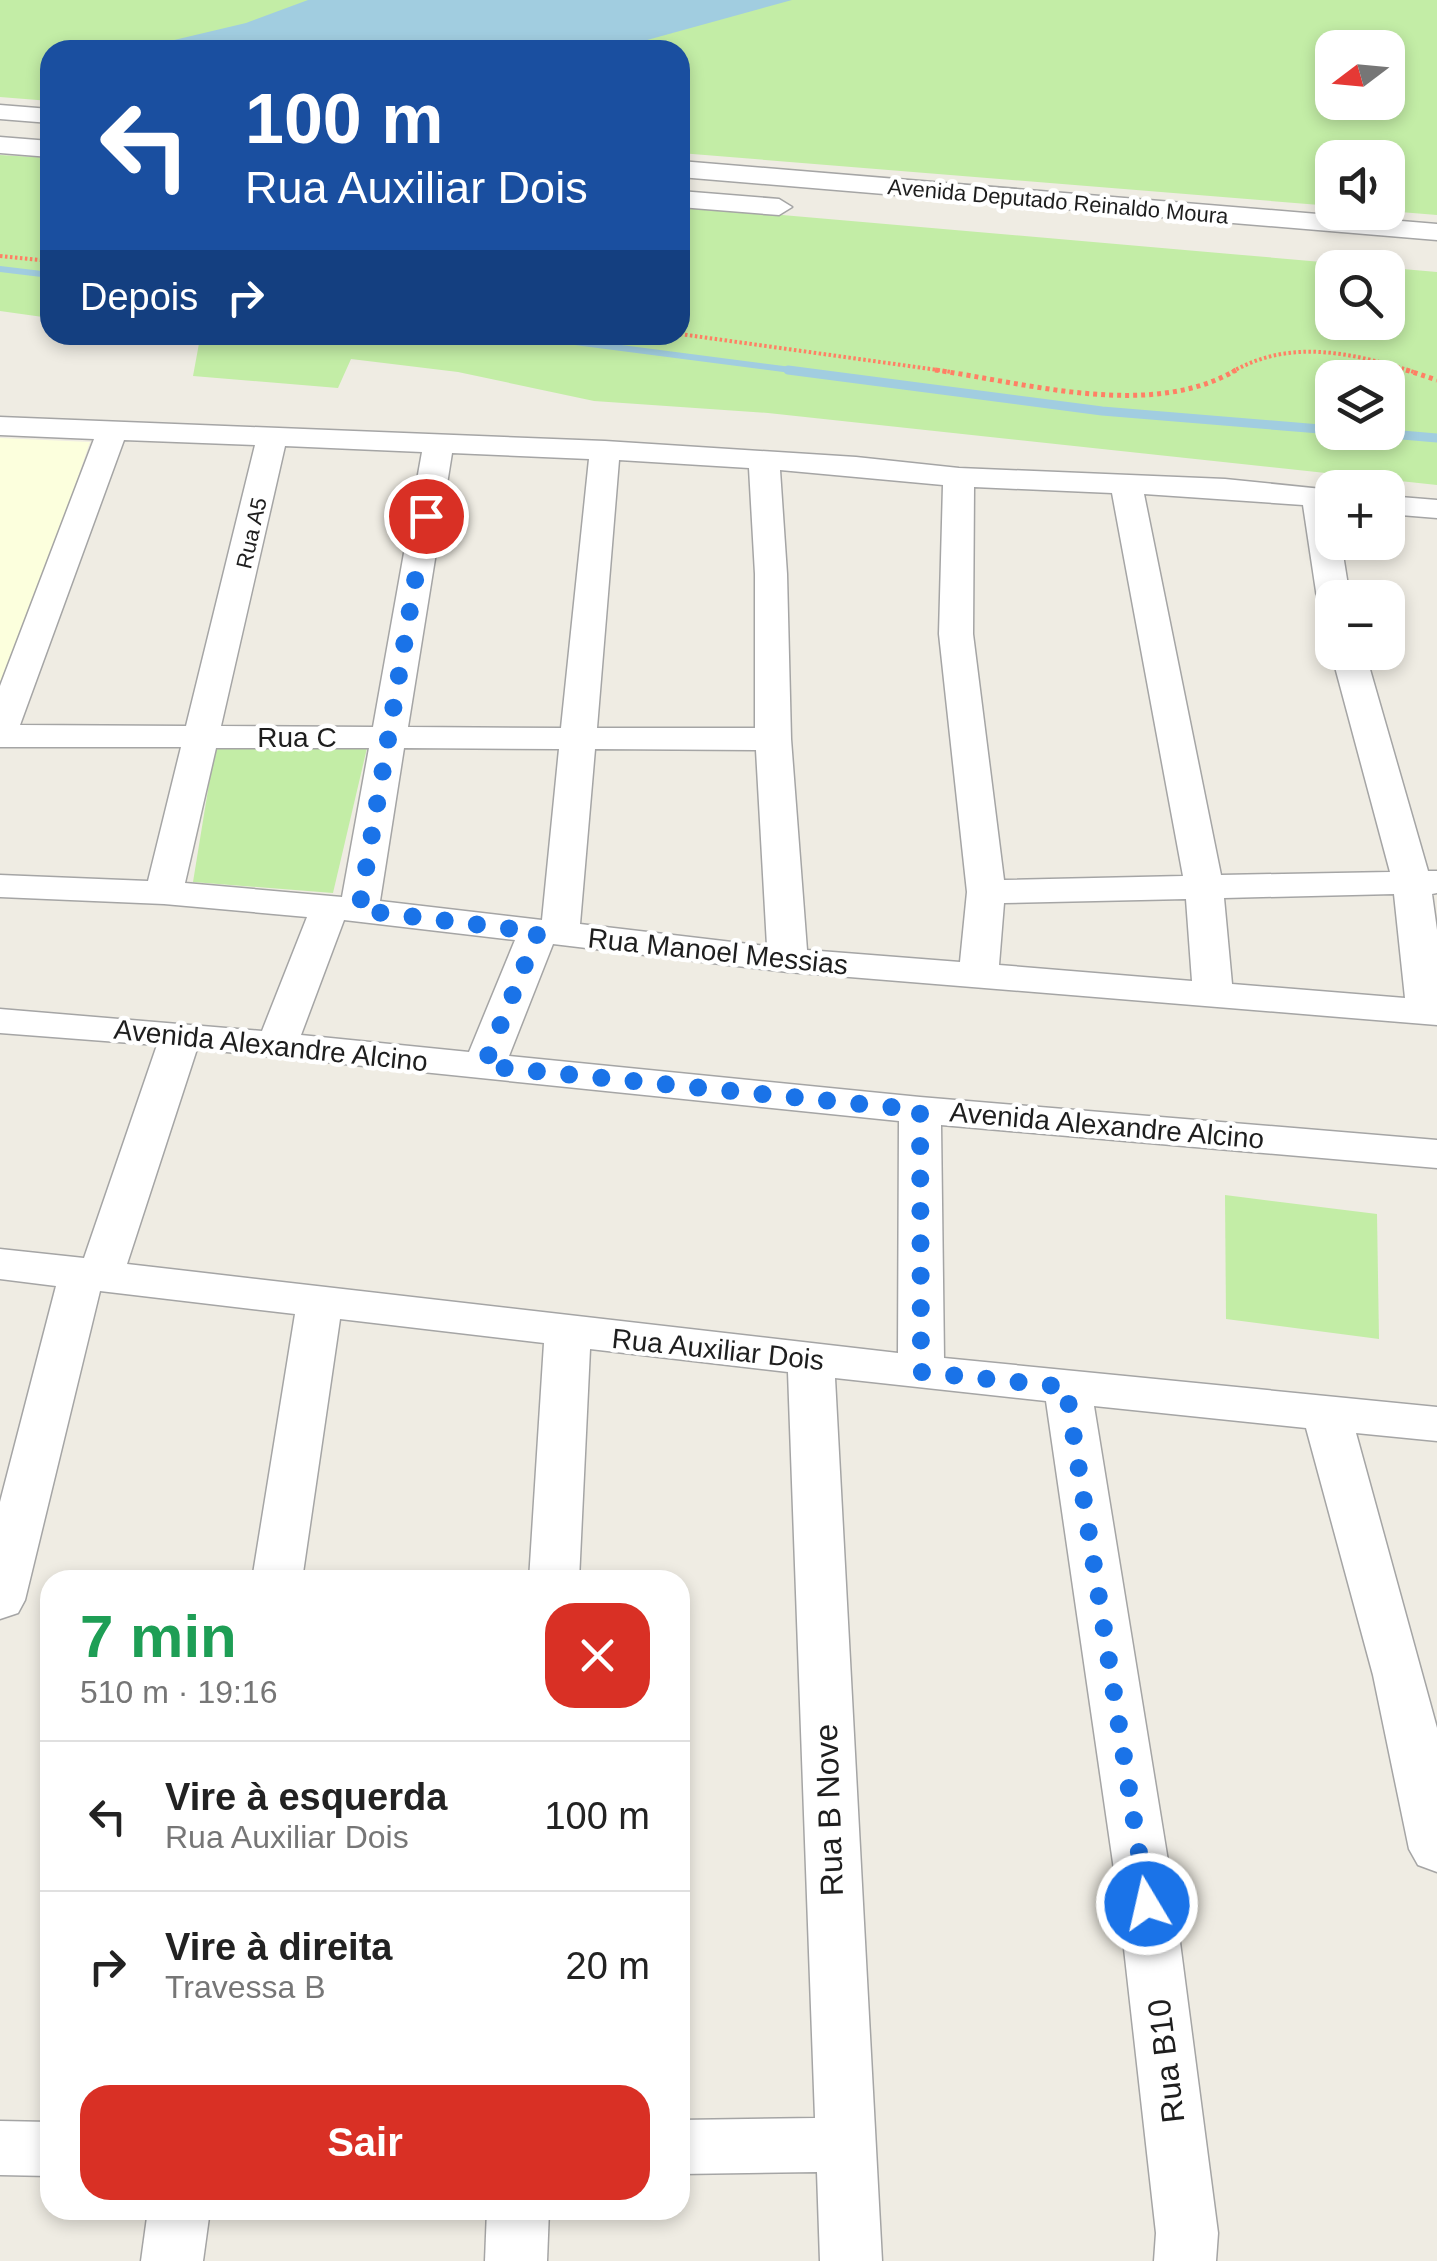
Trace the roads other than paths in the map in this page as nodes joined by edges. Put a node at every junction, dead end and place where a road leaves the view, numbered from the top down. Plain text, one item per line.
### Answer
1 (0, 112) edge
2 (40, 115) edge
3 (0, 146) edge
4 (40, 149) edge
5 (690, 170) edge
6 (690, 200) edge
7 (800, 208) dead end
8 (1437, 232) edge
9 (1405, 256) edge
10 (1437, 259) edge
11 (0, 426) edge
12 (112, 432) junction
13 (272, 438) junction
14 (438, 442) junction
15 (606, 450) junction
16 (764, 462) junction
17 (959, 477) junction
18 (1126, 482) junction
19 (1315, 498) edge
20 (1405, 506) edge
21 (1437, 509) edge
22 (1354, 670) edge
23 (0, 734) edge
24 (198, 736) junction
25 (388, 737) junction
26 (578, 738) junction
27 (773, 739) junction
28 (1425, 882) edge
29 (0, 886) edge
30 (1204, 887) junction
31 (986, 892) junction
32 (164, 893) junction
33 (345, 909) junction
34 (549, 933) junction
35 (788, 960) junction
36 (978, 976) junction
37 (1214, 996) junction
38 (1432, 1013) edge
39 (0, 1021) edge
40 (180, 1035) junction
41 (277, 1045) junction
42 (484, 1066) junction
43 (920, 1110) junction
44 (1437, 1154) edge
45 (0, 1264) edge
46 (92, 1274) junction
47 (320, 1303) junction
48 (568, 1332) junction
49 (810, 1360) junction
50 (921, 1372) junction
51 (1066, 1387) junction
52 (1326, 1412) junction
53 (1437, 1424) edge
54 (278, 1570) edge
55 (555, 1570) edge
56 (0, 1600) edge
57 (1437, 1849) edge
58 (844, 2146) junction
59 (690, 2147) edge
60 (0, 2148) edge
61 (40, 2148) edge
62 (178, 2220) edge
63 (518, 2220) edge
64 (172, 2261) edge
65 (516, 2261) edge
66 (851, 2261) edge
67 (1186, 2261) edge

1 - 2 street
3 - 4 street
5 - 8 street, Avenida Deputado Reinaldo Moura
6 - 7 street
9 - 10 street
11 - 12 street
12 - 13 street
12 - 23 street
13 - 14 street
13 - 24 street, Rua A5
14 - 15 street
14 - 25 street
15 - 16 street
15 - 26 street
16 - 17 street
16 - 27 street
17 - 18 street
17 - 31 street
18 - 19 street
18 - 30 street
20 - 21 street
22 - 28 street
23 - 24 street, Rua C
24 - 25 street, Rua C
24 - 32 street, Rua A5
25 - 26 street, Rua C
25 - 33 street
26 - 27 street, Rua C
26 - 34 street
27 - 35 street
28 - 30 street
28 - 38 street
29 - 32 street, Rua Manoel Messias
30 - 31 street
30 - 37 street
31 - 36 street
32 - 33 street, Rua Manoel Messias
33 - 34 street, Rua Manoel Messias
33 - 41 street
34 - 35 street, Rua Manoel Messias
34 - 42 street
35 - 36 street, Rua Manoel Messias
36 - 37 street, Rua Manoel Messias
37 - 38 street, Rua Manoel Messias
39 - 40 street, Avenida Alexandre Alcino
40 - 41 street, Avenida Alexandre Alcino
40 - 46 street
41 - 42 street, Avenida Alexandre Alcino
42 - 43 street, Avenida Alexandre Alcino
43 - 44 street, Avenida Alexandre Alcino
43 - 50 street
45 - 46 street, Rua Auxiliar Dois
46 - 47 street, Rua Auxiliar Dois
46 - 56 street
47 - 48 street, Rua Auxiliar Dois
47 - 54 street
48 - 49 street, Rua Auxiliar Dois
48 - 55 street
49 - 50 street, Rua Auxiliar Dois
49 - 58 street, Rua B Nove
50 - 51 street, Rua Auxiliar Dois
51 - 52 street, Rua Auxiliar Dois
51 - 67 street, Rua B10
52 - 53 street, Rua Auxiliar Dois
52 - 57 street
58 - 59 street
58 - 66 street, Rua B Nove
60 - 61 street
62 - 64 street
63 - 65 street

